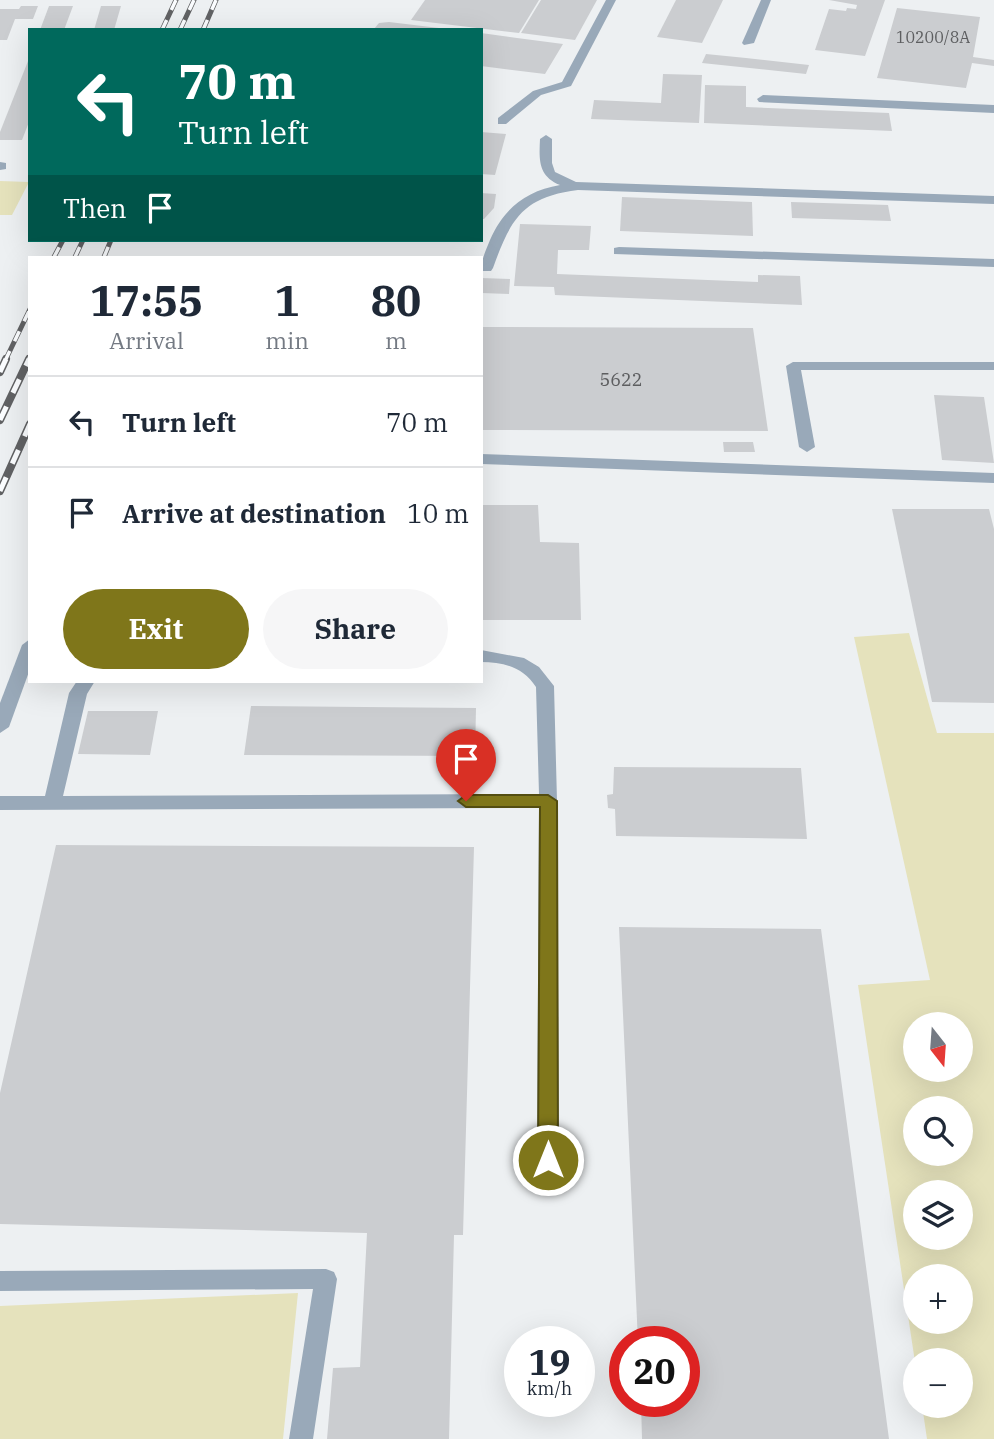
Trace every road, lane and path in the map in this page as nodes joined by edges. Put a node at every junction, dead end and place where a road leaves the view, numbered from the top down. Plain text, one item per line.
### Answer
1 (611, 0) edge
2 (765, 0) edge
3 (748, 43) dead end
4 (763, 99) dead end
5 (994, 109) edge
6 (502, 121) dead end
7 (546, 139) dead end
8 (578, 186) junction
9 (994, 200) edge
10 (619, 251) dead end
11 (994, 263) edge
12 (486, 268) dead end
13 (994, 366) edge
14 (807, 447) dead end
15 (483, 458) edge
16 (994, 478) edge
17 (28, 650) edge
18 (483, 656) edge
19 (85, 683) edge
20 (0, 727) edge
21 (548, 801) junction
22 (53, 802) junction
23 (0, 803) edge
24 (548, 1160) dead end
25 (0, 1281) edge
26 (301, 1439) edge

1 - 6 lane
2 - 3 lane
4 - 5 lane
7 - 8 lane
8 - 9 lane
8 - 12 lane
10 - 11 lane
13 - 14 lane
15 - 16 lane
17 - 20 lane
18 - 21 lane
19 - 22 lane
21 - 22 lane
21 - 24 lane
22 - 23 lane
25 - 26 lane

